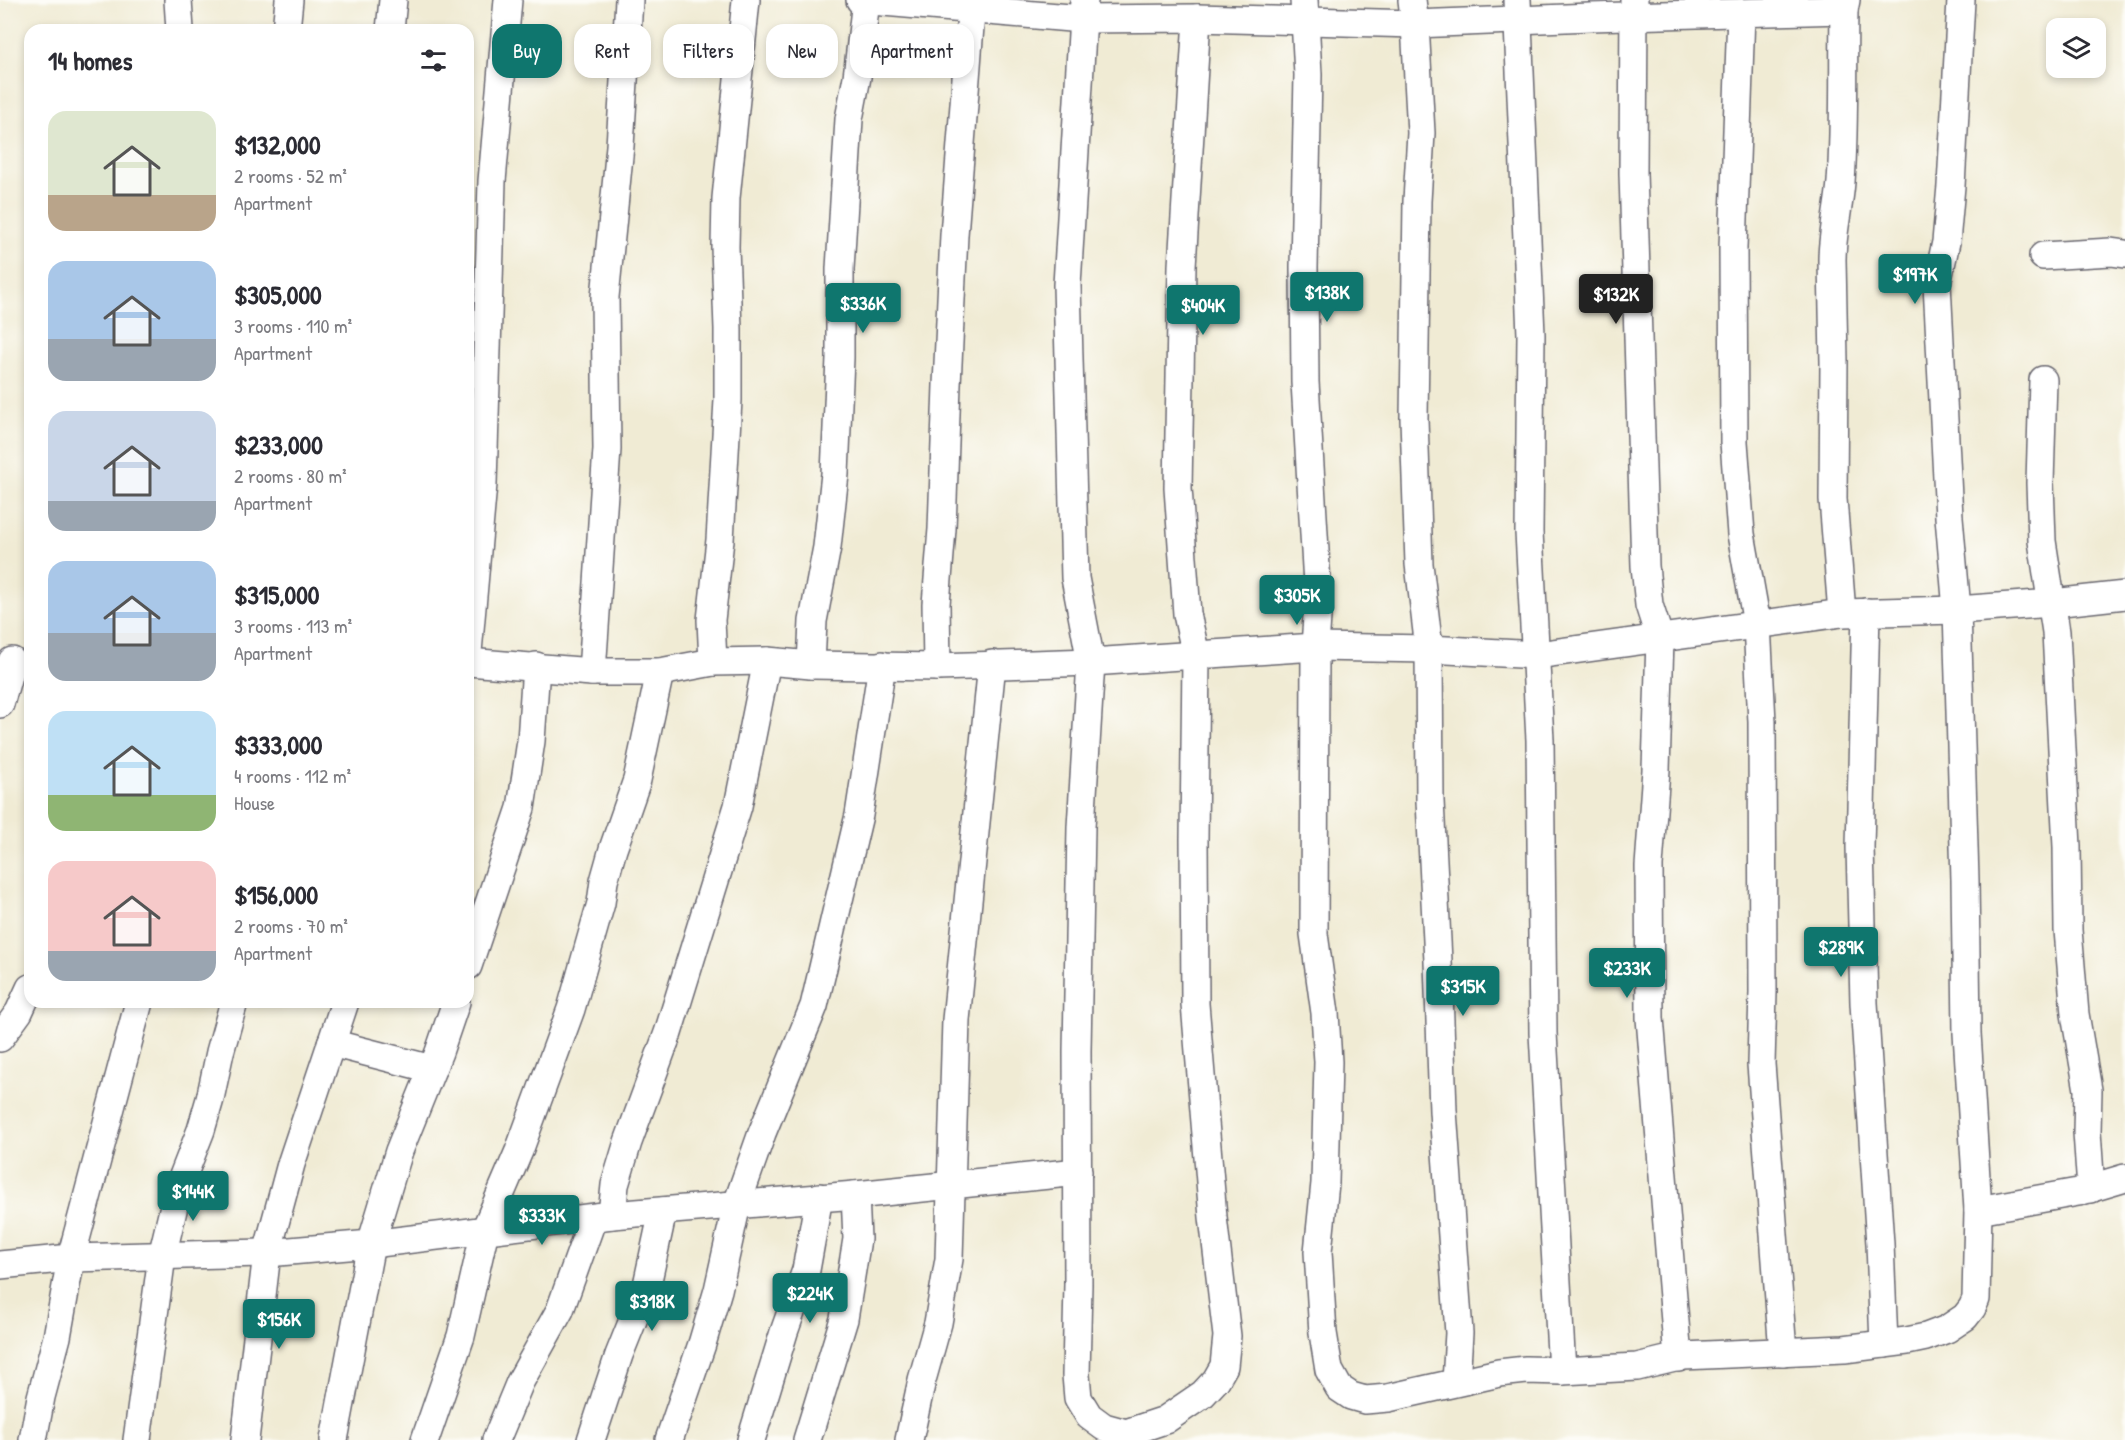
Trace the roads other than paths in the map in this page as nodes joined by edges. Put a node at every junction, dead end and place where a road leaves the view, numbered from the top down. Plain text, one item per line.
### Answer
1 (178, 0) edge
2 (289, 0) edge
3 (393, 0) edge
4 (508, 0) edge
5 (629, 0) edge
6 (746, 0) edge
7 (861, 0) edge
8 (866, 0) edge
9 (1961, 0) edge
10 (972, 5) edge
11 (1845, 5) edge
12 (1635, 8) edge
13 (1750, 8) edge
14 (1083, 10) edge
15 (1518, 10) edge
16 (1306, 11) edge
17 (1413, 12) edge
18 (1197, 18) junction
19 (175, 24) edge
20 (287, 24) edge
21 (391, 24) edge
22 (2125, 254) edge
23 (2043, 256) dead end
24 (2043, 380) dead end
25 (474, 585) edge
26 (2125, 594) edge
27 (2053, 603) junction
28 (1957, 610) junction
29 (1854, 613) junction
30 (1757, 624) junction
31 (1660, 639) junction
32 (1315, 647) junction
33 (1429, 649) junction
34 (1537, 655) junction
35 (1196, 656) junction
36 (14, 661) edge
37 (767, 661) junction
38 (474, 662) edge
39 (713, 662) junction
40 (1091, 662) junction
41 (992, 664) junction
42 (811, 665) junction
43 (882, 665) junction
44 (536, 666) junction
45 (937, 667) junction
46 (592, 672) junction
47 (660, 672) junction
48 (0, 704) edge
49 (474, 948) edge
50 (24, 1002) edge
51 (137, 1008) edge
52 (232, 1008) edge
53 (343, 1008) edge
54 (454, 1008) edge
55 (0, 1038) edge
56 (331, 1043) junction
57 (432, 1069) junction
58 (1078, 1172) junction
59 (2125, 1178) edge
60 (951, 1184) junction
61 (2091, 1188) junction
62 (855, 1195) junction
63 (819, 1197) junction
64 (737, 1204) junction
65 (663, 1210) junction
66 (1978, 1210) junction
67 (602, 1217) junction
68 (485, 1230) junction
69 (371, 1244) junction
70 (267, 1253) junction
71 (162, 1256) junction
72 (70, 1258) junction
73 (0, 1265) edge
74 (1884, 1344) junction
75 (1783, 1352) junction
76 (1678, 1358) junction
77 (1562, 1371) junction
78 (1456, 1382) junction
79 (33, 1440) edge
80 (137, 1440) edge
81 (245, 1440) edge
82 (334, 1440) edge
83 (426, 1440) edge
84 (496, 1440) edge
85 (591, 1440) edge
86 (669, 1440) edge
87 (751, 1440) edge
88 (807, 1440) edge
89 (909, 1440) edge

1 - 19 street
2 - 20 street
3 - 21 street
4 - 25 street
5 - 46 street
6 - 39 street
7 - 8 street
8 - 10 street
8 - 42 street
9 - 28 street
10 - 14 street
10 - 45 street
11 - 13 street
11 - 29 street
12 - 13 street
12 - 15 street
12 - 31 street
13 - 30 street
14 - 18 street
14 - 40 street
15 - 17 street
15 - 34 street
16 - 17 street
16 - 18 street
16 - 32 street
17 - 33 street
18 - 35 street
22 - 23 street
24 - 27 street
26 - 27 street
27 - 28 street
27 - 61 street
28 - 29 street
28 - 66 street
29 - 30 street
29 - 74 street
30 - 31 street
30 - 75 street
31 - 34 street
31 - 76 street
32 - 33 street
32 - 35 street
32 - 78 street
33 - 34 street
33 - 78 street
34 - 77 street
35 - 40 street
35 - 58 street
36 - 48 street
37 - 39 street
37 - 42 street
37 - 67 street
38 - 44 street
39 - 47 street
40 - 41 street
40 - 58 street
41 - 45 street
41 - 60 street
42 - 43 street
43 - 45 street
43 - 64 street
44 - 46 street
44 - 49 street
46 - 47 street
47 - 68 street
50 - 55 street
51 - 72 street
52 - 71 street
53 - 56 street
54 - 57 street
56 - 57 street
56 - 70 street
57 - 69 street
58 - 60 street
59 - 61 street
60 - 62 street
60 - 89 street
61 - 66 street
62 - 63 street
62 - 88 street
63 - 64 street
63 - 87 street
64 - 65 street
64 - 86 street
65 - 67 street
65 - 85 street
66 - 74 street
67 - 68 street
67 - 84 street
68 - 69 street
68 - 83 street
69 - 70 street
69 - 82 street
70 - 71 street
70 - 81 street
71 - 72 street
71 - 80 street
72 - 73 street
72 - 79 street
74 - 75 street
75 - 76 street
76 - 77 street
77 - 78 street

